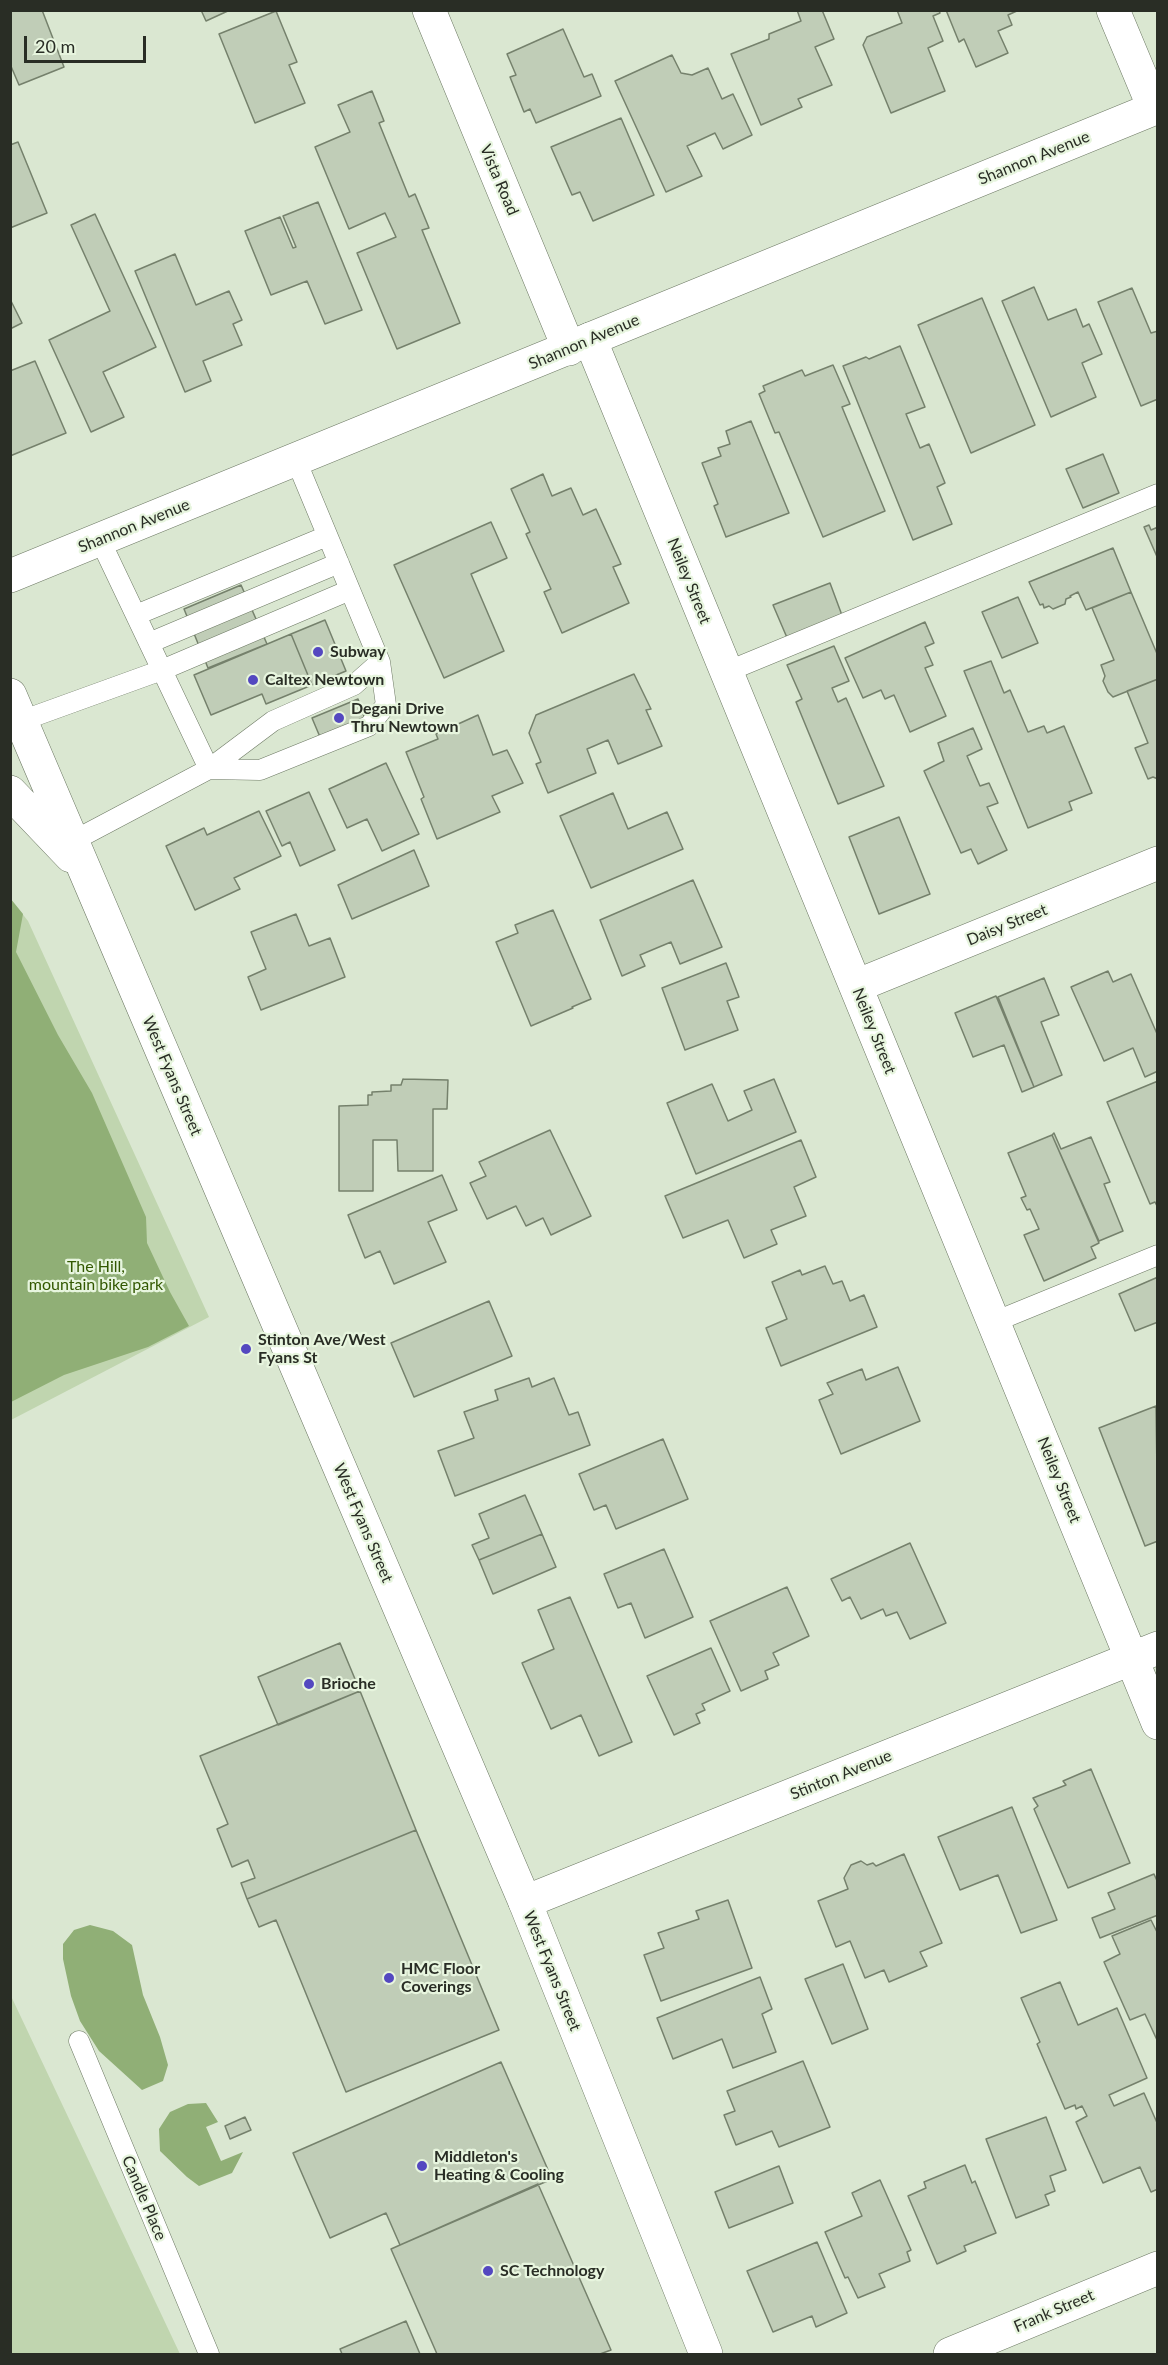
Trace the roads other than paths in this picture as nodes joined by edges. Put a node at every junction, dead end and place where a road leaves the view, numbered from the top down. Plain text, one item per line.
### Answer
1 (429, 10) edge
2 (1113, 10) edge
3 (1156, 108) edge
4 (580, 344) junction
5 (296, 460) junction
6 (1158, 494) edge
7 (327, 536) junction
8 (100, 540) junction
9 (339, 563) junction
10 (10, 576) edge
11 (350, 590) junction
12 (136, 615) junction
13 (149, 643) junction
14 (380, 662) junction
15 (162, 670) junction
16 (726, 672) junction
17 (16, 708) edge
18 (209, 769) junction
19 (10, 792) edge
20 (79, 856) junction
21 (1158, 863) edge
22 (856, 986) junction
23 (1158, 1255) edge
24 (994, 1322) junction
25 (1145, 1653) edge
26 (1158, 1723) edge
27 (525, 1902) junction
28 (79, 2042) dead end
29 (1158, 2268) edge
30 (210, 2355) edge
31 (706, 2355) edge
32 (950, 2355) edge

1 - 4 street, Vista Road
2 - 3 street
3 - 4 street, Shannon Avenue
4 - 5 street, Shannon Avenue
4 - 16 street, Neiley Street
5 - 7 lane
5 - 8 street, Shannon Avenue
6 - 16 lane
7 - 9 lane
7 - 12 lane
8 - 10 street, Shannon Avenue
8 - 12 lane
9 - 11 lane
9 - 13 lane
11 - 14 lane
11 - 15 lane
12 - 13 lane
13 - 15 lane
14 - 18 lane
14 - 18 lane
15 - 17 lane
15 - 18 lane
16 - 22 street, Neiley Street
17 - 20 street, West Fyans Street
18 - 20 lane
19 - 20 street
20 - 27 street, West Fyans Street
21 - 22 street, Daisy Street
22 - 24 street, Neiley Street
23 - 24 lane
24 - 25 street, Neiley Street
25 - 26 street, Neiley Street
25 - 27 street, Stinton Avenue
27 - 31 street, West Fyans Street
28 - 30 lane, Candle Place
29 - 32 street, Frank Street

